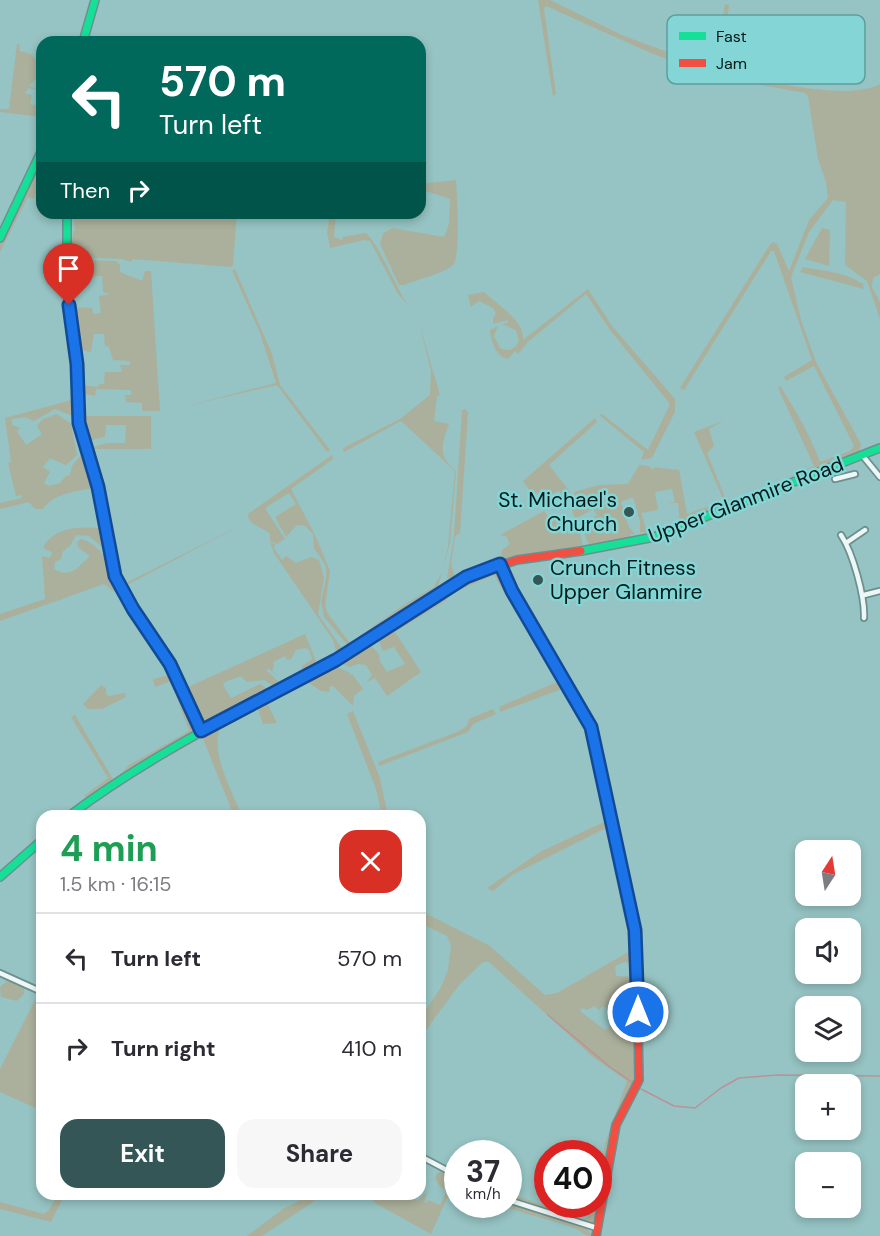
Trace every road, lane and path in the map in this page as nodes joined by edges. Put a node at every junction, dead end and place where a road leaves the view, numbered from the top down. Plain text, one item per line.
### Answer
1 (95, 0) edge
2 (85, 36) edge
3 (36, 163) edge
4 (67, 219) edge
5 (0, 238) edge
6 (880, 448) edge
7 (862, 455) junction
8 (843, 463) junction
9 (855, 474) dead end
10 (845, 477) junction
11 (880, 477) edge
12 (835, 479) dead end
13 (865, 530) dead end
14 (841, 535) dead end
15 (846, 543) junction
16 (500, 564) junction
17 (880, 591) edge
18 (864, 595) junction
19 (864, 618) dead end
20 (201, 731) junction
21 (77, 810) edge
22 (36, 845) edge
23 (0, 877) edge
24 (0, 973) edge
25 (36, 989) edge
26 (426, 1159) edge
27 (444, 1169) edge
28 (522, 1205) edge
29 (596, 1232) edge

1 - 2 street
3 - 5 street
4 - 20 street
6 - 7 street, Upper Glanmire Road
7 - 8 street, Upper Glanmire Road
7 - 11 street
8 - 10 street
8 - 16 street, Upper Glanmire Road
9 - 10 street
10 - 12 street
13 - 15 street
14 - 15 street
15 - 18 street
16 - 20 street, Upper Glanmire Road
16 - 29 street
17 - 18 street
18 - 19 street
20 - 21 street, Upper Glanmire Road
22 - 23 street
24 - 25 street
26 - 27 street
28 - 29 street

